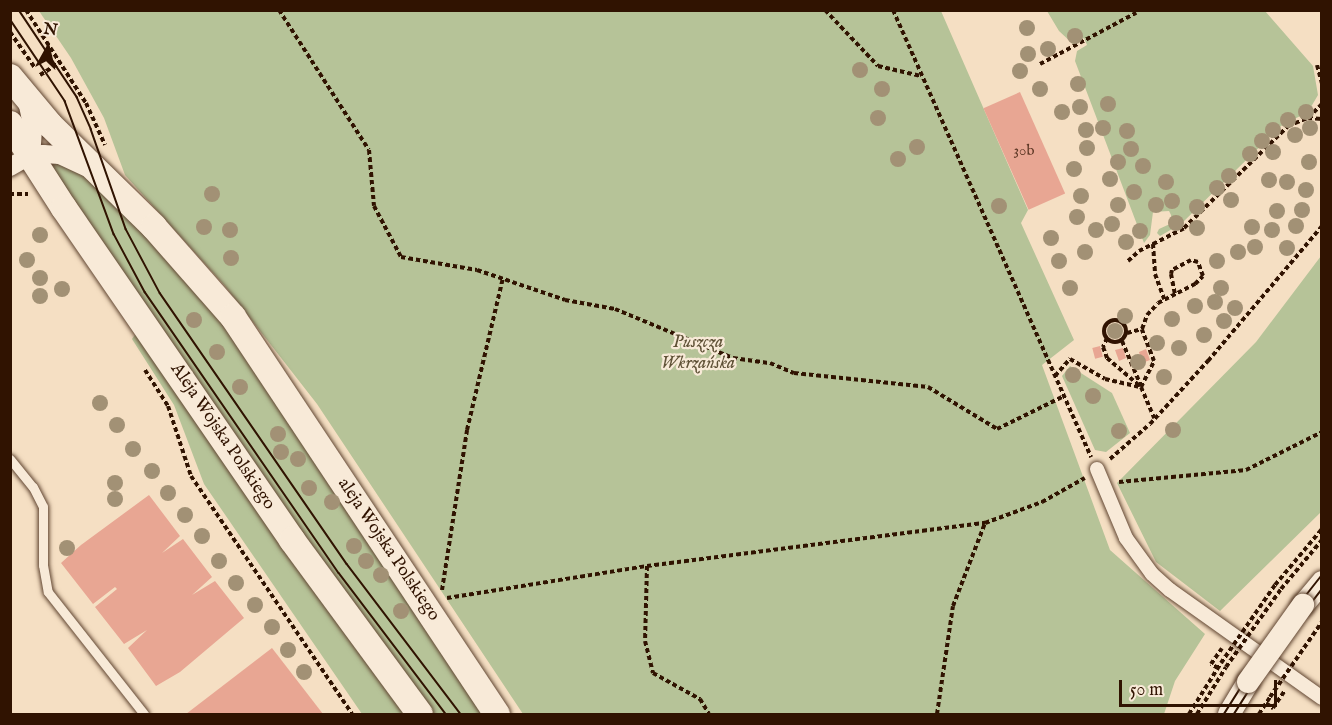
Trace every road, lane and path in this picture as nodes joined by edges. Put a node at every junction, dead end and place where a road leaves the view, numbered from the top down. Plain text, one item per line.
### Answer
1 (26, 10) edge
2 (279, 10) edge
3 (825, 10) edge
4 (893, 10) edge
5 (1136, 13) dead end
6 (10, 32) edge
7 (1040, 64) dead end
8 (1317, 65) dead end
9 (922, 76) junction
10 (10, 77) edge
11 (1322, 84) edge
12 (26, 99) junction
13 (1322, 104) edge
14 (1308, 118) junction
15 (1322, 118) edge
16 (10, 124) edge
17 (21, 161) edge
18 (98, 174) junction
19 (12, 192) edge
20 (35, 203) dead end
21 (1322, 226) edge
22 (1153, 244) junction
23 (1128, 261) dead end
24 (503, 278) junction
25 (1175, 294) junction
26 (1164, 299) junction
27 (1142, 329) junction
28 (1127, 333) junction
29 (1107, 338) junction
30 (1122, 340) junction
31 (143, 367) dead end
32 (1055, 376) junction
33 (1141, 387) junction
34 (1064, 396) junction
35 (1154, 418) junction
36 (1322, 432) edge
37 (10, 459) edge
38 (1097, 470) junction
39 (985, 523) junction
40 (1322, 529) edge
41 (1322, 540) edge
42 (647, 566) junction
43 (1322, 582) edge
44 (1322, 622) edge
45 (1221, 650) dead end
46 (1218, 668) junction
47 (1283, 693) dead end
48 (1322, 698) edge
49 (1266, 703) junction
50 (144, 714) edge
51 (352, 714) edge
52 (420, 714) edge
53 (497, 714) edge
54 (709, 714) edge
55 (937, 714) edge
56 (1189, 714) edge
57 (1197, 714) edge
58 (1229, 714) edge
59 (1259, 714) edge

1 - 6 path
2 - 24 path
3 - 9 path
4 - 9 path
5 - 7 path
8 - 11 path
9 - 32 path
10 - 12 main road
12 - 17 street
12 - 18 main road
13 - 14 path
14 - 15 path
14 - 22 path
16 - 17 main road, Aleja Wojska Polskiego
17 - 18 street
17 - 52 main road, Aleja Wojska Polskiego
18 - 53 main road, aleja Wojska Polskiego
19 - 20 path
21 - 35 path
22 - 23 path
22 - 26 path
24 - 34 path
24 - 42 path
25 - 25 path
25 - 26 path
26 - 27 path
27 - 28 path
27 - 33 path
28 - 29 path
28 - 30 path
29 - 30 path
29 - 33 path
30 - 33 path
31 - 51 path
32 - 33 path
32 - 34 path
33 - 35 path
34 - 38 path
35 - 38 path
36 - 38 path
37 - 50 lane
38 - 39 path
38 - 48 street
39 - 42 path
39 - 55 path
40 - 46 path, bridge
41 - 57 path, bridge
42 - 54 path
43 - 58 street, bridge
44 - 49 path, bridge
45 - 46 path
46 - 56 path
47 - 49 path
49 - 59 path

